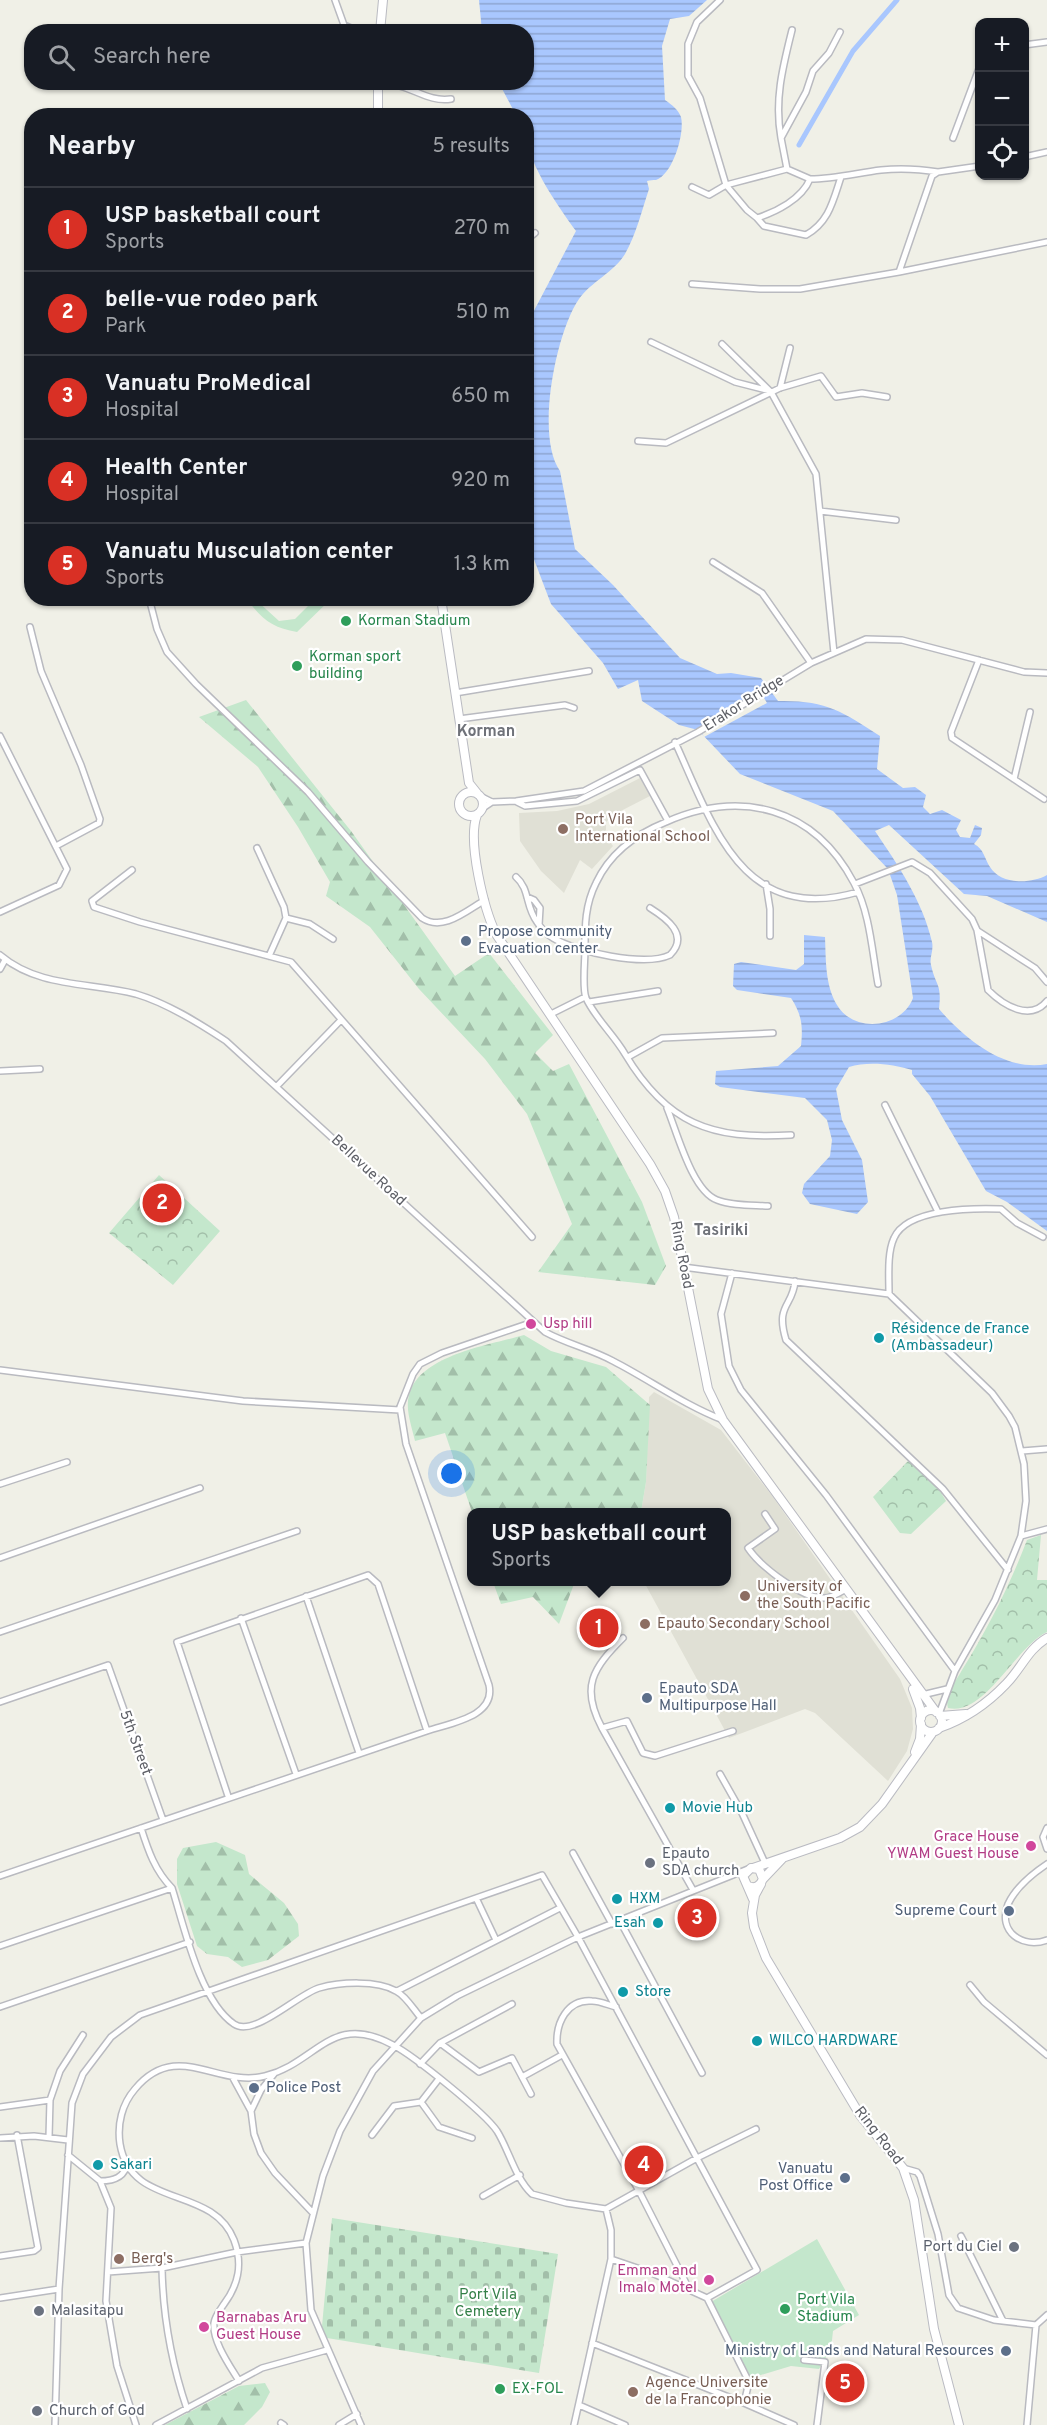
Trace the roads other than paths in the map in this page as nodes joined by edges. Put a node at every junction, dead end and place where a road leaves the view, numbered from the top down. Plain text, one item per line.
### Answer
1 (335, 0) edge
2 (383, 0) edge
3 (720, 0) edge
4 (344, 24) edge
5 (381, 24) edge
6 (792, 30) dead end
7 (840, 32) dead end
8 (1047, 42) edge
9 (1029, 44) edge
10 (978, 72) edge
11 (378, 90) edge
12 (412, 90) edge
13 (451, 99) dead end
14 (378, 108) edge
15 (781, 138) junction
16 (953, 138) dead end
17 (1047, 152) edge
18 (1029, 156) edge
19 (975, 167) edge
20 (787, 170) junction
21 (938, 172) junction
22 (841, 177) junction
23 (810, 179) junction
24 (726, 185) junction
25 (692, 187) dead end
26 (757, 218) junction
27 (1047, 242) edge
28 (899, 272) junction
29 (692, 284) dead end
30 (651, 342) dead end
31 (722, 344) dead end
32 (790, 348) dead end
33 (780, 388) junction
34 (771, 392) junction
35 (887, 397) dead end
36 (638, 441) dead end
37 (820, 511) junction
38 (896, 520) dead end
39 (713, 562) dead end
40 (151, 606) edge
41 (442, 606) edge
42 (30, 627) dead end
43 (834, 653) junction
44 (979, 660) junction
45 (811, 663) junction
46 (589, 671) dead end
47 (1047, 673) edge
48 (455, 693) junction
49 (574, 708) dead end
50 (1030, 712) dead end
51 (459, 719) junction
52 (0, 736) edge
53 (675, 742) junction
54 (632, 765) junction
55 (634, 772) junction
56 (610, 777) junction
57 (1014, 778) junction
58 (469, 783) junction
59 (598, 783) junction
60 (616, 783) junction
61 (585, 790) junction
62 (602, 790) junction
63 (463, 795) junction
64 (478, 795) junction
65 (566, 795) junction
66 (588, 798) junction
67 (1044, 799) dead end
68 (516, 801) junction
69 (492, 802) junction
70 (567, 802) junction
71 (704, 807) junction
72 (480, 812) junction
73 (466, 815) junction
74 (668, 820) junction
75 (473, 829) junction
76 (56, 846) junction
77 (257, 848) dead end
78 (132, 870) dead end
79 (516, 877) dead end
80 (766, 884) junction
81 (855, 884) junction
82 (858, 892) junction
83 (527, 897) junction
84 (485, 900) junction
85 (650, 908) dead end
86 (0, 912) edge
87 (286, 918) junction
88 (539, 925) junction
89 (977, 930) junction
90 (770, 936) dead end
91 (333, 939) dead end
92 (585, 948) junction
93 (0, 955) edge
94 (269, 956) junction
95 (3, 960) edge
96 (0, 969) edge
97 (1047, 982) edge
98 (878, 984) dead end
99 (658, 991) dead end
100 (587, 1000) junction
101 (1047, 1001) edge
102 (551, 1014) junction
103 (340, 1021) junction
104 (773, 1033) dead end
105 (627, 1057) junction
106 (40, 1069) dead end
107 (0, 1071) edge
108 (277, 1086) junction
109 (885, 1105) dead end
110 (667, 1108) junction
111 (791, 1135) dead end
112 (768, 1206) dead end
113 (938, 1212) junction
114 (532, 1237) dead end
115 (1043, 1237) dead end
116 (683, 1267) junction
117 (732, 1274) junction
118 (795, 1281) junction
119 (889, 1294) junction
120 (533, 1322) junction
121 (0, 1370) edge
122 (400, 1410) junction
123 (723, 1420) junction
124 (1047, 1449) edge
125 (1022, 1450) junction
126 (67, 1462) dead end
127 (0, 1484) edge
128 (200, 1488) dead end
129 (765, 1514) dead end
130 (1047, 1529) edge
131 (297, 1531) dead end
132 (1021, 1536) junction
133 (0, 1558) edge
134 (1008, 1570) junction
135 (846, 1589) junction
136 (306, 1596) junction
137 (241, 1618) junction
138 (0, 1632) edge
139 (623, 1638) dead end
140 (1047, 1638) edge
141 (905, 1671) junction
142 (955, 1671) junction
143 (946, 1689) junction
144 (922, 1695) junction
145 (0, 1702) edge
146 (974, 1712) junction
147 (938, 1714) junction
148 (921, 1721) junction
149 (602, 1728) junction
150 (936, 1730) junction
151 (427, 1731) junction
152 (733, 1731) dead end
153 (359, 1753) junction
154 (911, 1763) junction
155 (296, 1774) junction
156 (720, 1774) dead end
157 (228, 1796) junction
158 (163, 1820) junction
159 (141, 1828) junction
160 (1047, 1828) edge
161 (1047, 1849) edge
162 (573, 1853) dead end
163 (788, 1855) junction
164 (765, 1863) junction
165 (1047, 1864) edge
166 (751, 1868) junction
167 (0, 1876) edge
168 (725, 1879) junction
169 (762, 1882) junction
170 (747, 1885) junction
171 (172, 1888) junction
172 (693, 1890) junction
173 (477, 1900) junction
174 (753, 1903) junction
175 (560, 1908) junction
176 (620, 1921) junction
177 (612, 1924) junction
178 (578, 1937) junction
179 (496, 1940) junction
180 (1047, 1940) edge
181 (190, 1942) junction
182 (0, 1946) edge
183 (970, 1985) dead end
184 (398, 1991) junction
185 (207, 1992) junction
186 (512, 2004) dead end
187 (0, 2007) edge
188 (616, 2007) junction
189 (421, 2018) junction
190 (83, 2035) dead end
191 (440, 2043) junction
192 (394, 2045) junction
193 (562, 2055) junction
194 (1047, 2055) edge
195 (420, 2064) junction
196 (275, 2072) junction
197 (702, 2073) dead end
198 (522, 2077) junction
199 (233, 2078) junction
200 (438, 2080) junction
201 (531, 2094) dead end
202 (50, 2100) junction
203 (422, 2102) junction
204 (0, 2107) edge
205 (251, 2111) junction
206 (756, 2129) dead end
207 (16, 2135) junction
208 (372, 2135) dead end
209 (49, 2137) junction
210 (0, 2138) edge
211 (472, 2138) dead end
212 (68, 2140) junction
213 (68, 2155) junction
214 (697, 2158) junction
215 (127, 2163) junction
216 (903, 2168) junction
217 (520, 2175) junction
218 (100, 2181) junction
219 (639, 2191) junction
220 (483, 2196) dead end
221 (606, 2209) junction
222 (312, 2213) junction
223 (961, 2236) dead end
224 (306, 2243) junction
225 (237, 2252) junction
226 (0, 2256) edge
227 (611, 2259) junction
228 (162, 2268) junction
229 (108, 2272) junction
230 (58, 2289) junction
231 (689, 2289) junction
232 (0, 2298) edge
233 (706, 2298) junction
234 (1047, 2315) edge
235 (1003, 2321) junction
236 (1036, 2325) junction
237 (592, 2343) junction
238 (327, 2350) junction
239 (804, 2360) dead end
240 (239, 2381) junction
241 (744, 2403) junction
242 (579, 2404) junction
243 (187, 2409) junction
244 (357, 2414) junction
245 (55, 2425) edge
246 (136, 2425) edge
247 (156, 2425) edge
248 (339, 2425) edge
249 (361, 2425) edge
250 (574, 2425) edge
251 (625, 2425) edge
252 (794, 2425) edge
253 (817, 2425) edge
254 (959, 2425) edge
255 (1027, 2425) edge

1 - 4 street
2 - 5 main road
3 - 24 street
6 - 15 street
7 - 15 street
8 - 9 street
10 - 16 street
11 - 14 main road
12 - 13 street
15 - 20 street
17 - 18 street
19 - 21 street
20 - 23 street
20 - 24 street
21 - 22 street
21 - 28 street
22 - 23 street
22 - 26 street
23 - 26 street
24 - 25 street
24 - 26 street
27 - 28 street
28 - 29 street
30 - 34 street
31 - 34 street
32 - 33 street
33 - 34 street
33 - 35 street
34 - 36 street
34 - 37 street
37 - 38 street
37 - 43 street
39 - 45 street
40 - 84 street
41 - 48 main road
42 - 76 street
43 - 44 street, Erakor Bridge
43 - 45 street, Erakor Bridge
44 - 47 street, Erakor Bridge
44 - 57 street
45 - 53 street, Erakor Bridge
46 - 48 street
48 - 51 main road
49 - 51 street
50 - 57 street
51 - 58 main road
52 - 76 street
53 - 54 street, Erakor Bridge
53 - 71 street
54 - 55 street
54 - 56 street, Erakor Bridge
55 - 60 street
55 - 74 street
56 - 59 street, Erakor Bridge
56 - 60 street
57 - 67 street
58 - 63 main road
58 - 64 main road
59 - 61 street, Erakor Bridge
59 - 62 street
60 - 62 street
61 - 65 street, Erakor Bridge
61 - 66 street
62 - 66 street
63 - 64 main road
63 - 73 main road
64 - 69 street
64 - 72 main road
65 - 68 street, Erakor Bridge
65 - 70 street
66 - 70 street
68 - 69 street
68 - 70 street
69 - 72 street
71 - 74 street
71 - 80 street
71 - 81 street
72 - 73 main road
72 - 75 main road, Ring Road
73 - 75 main road, Ring Road
74 - 92 street
75 - 84 main road, Ring Road
76 - 86 street
77 - 87 street
78 - 94 street
79 - 83 street
80 - 82 street
80 - 90 street
81 - 82 street
81 - 89 street
82 - 98 street
83 - 88 street
83 - 88 street
84 - 102 main road, Ring Road
85 - 92 street
87 - 91 street
87 - 94 street
88 - 92 street
89 - 97 street
89 - 101 street
92 - 100 street
93 - 95 street, Bellevue Road
94 - 103 street
95 - 96 street
95 - 108 street, Bellevue Road
99 - 100 street
100 - 102 street
100 - 105 street
102 - 116 main road, Ring Road
103 - 108 street
103 - 114 street
104 - 105 street
105 - 110 street
106 - 107 street
108 - 120 street, Bellevue Road
109 - 113 street
110 - 111 street
110 - 112 street
113 - 115 street
113 - 119 street
116 - 117 street
116 - 123 main road, Ring Road
117 - 118 street
117 - 142 street
118 - 119 street
118 - 134 street
119 - 125 street
120 - 122 street
120 - 123 street, Bellevue Road
121 - 122 street
122 - 151 street
123 - 135 main road, Ring Road
124 - 125 street
125 - 132 street
126 - 127 street
128 - 133 street
129 - 135 street
130 - 132 street
131 - 138 street
132 - 134 street
134 - 142 street
135 - 141 main road, Ring Road
136 - 137 street
136 - 151 street
136 - 153 street
137 - 155 street
137 - 157 street
139 - 149 street
140 - 146 main road
141 - 144 main road, Ring Road
141 - 148 main road, Ring Road
142 - 143 street
143 - 144 street
143 - 147 street
144 - 147 main road, Ring Road
145 - 158 street, 5th Street
146 - 147 main road
146 - 150 main road
147 - 148 main road
147 - 150 main road
148 - 150 main road
148 - 154 main road, Ring Road
149 - 152 street
149 - 172 street
150 - 154 main road, Ring Road
151 - 153 street
153 - 155 street
154 - 163 main road, Ring Road
155 - 157 street
156 - 164 street
157 - 158 street
158 - 159 street
159 - 167 street
159 - 171 street
160 - 161 street
162 - 177 street
163 - 164 main road, Ring Road
163 - 169 main road, Ring Road
164 - 166 main road, Ring Road
165 - 180 street
166 - 168 street
166 - 169 main road
166 - 170 main road
168 - 170 street
168 - 172 street
169 - 170 main road
169 - 174 main road, Ring Road
170 - 174 main road, Ring Road
171 - 181 street
171 - 182 street
172 - 176 street
173 - 175 street
173 - 179 street
173 - 185 street
174 - 216 main road, Ring Road
175 - 178 street
175 - 179 street
176 - 177 street
176 - 197 street
177 - 178 street
178 - 188 street
178 - 189 street
179 - 184 street
181 - 185 street
181 - 187 street
183 - 194 street
184 - 185 street
184 - 189 street
185 - 212 street
186 - 191 street
188 - 193 street
188 - 214 street
189 - 192 street
190 - 202 street
191 - 195 street
191 - 198 street
192 - 195 street
192 - 196 street
192 - 222 street
193 - 198 street
193 - 219 street
195 - 200 street
196 - 199 street
196 - 205 street
198 - 201 street
199 - 205 street
199 - 215 street
200 - 203 street
200 - 217 street
202 - 204 street
202 - 209 street
203 - 208 street
203 - 211 street
205 - 222 street
206 - 214 street
207 - 209 street
207 - 210 street
207 - 226 street
209 - 212 street
212 - 213 street
213 - 218 street
213 - 230 street
214 - 219 street
214 - 233 street
215 - 218 street
215 - 225 street
216 - 235 street
216 - 254 main road, Ring Road
217 - 220 street
217 - 221 street
218 - 229 street
219 - 221 street
219 - 231 street
221 - 227 street
222 - 224 street
223 - 235 street
224 - 225 street
224 - 238 street
225 - 228 street
225 - 240 street
227 - 231 street
227 - 237 street
228 - 229 street
228 - 243 street
229 - 246 street
230 - 232 street
230 - 245 street
231 - 233 street
233 - 241 street
234 - 236 street
235 - 236 street
236 - 255 street
237 - 241 street
237 - 242 street
238 - 240 street
238 - 244 street
239 - 253 street
240 - 243 street
241 - 252 street
242 - 250 street
242 - 251 street
243 - 247 street
244 - 248 street
244 - 249 street

